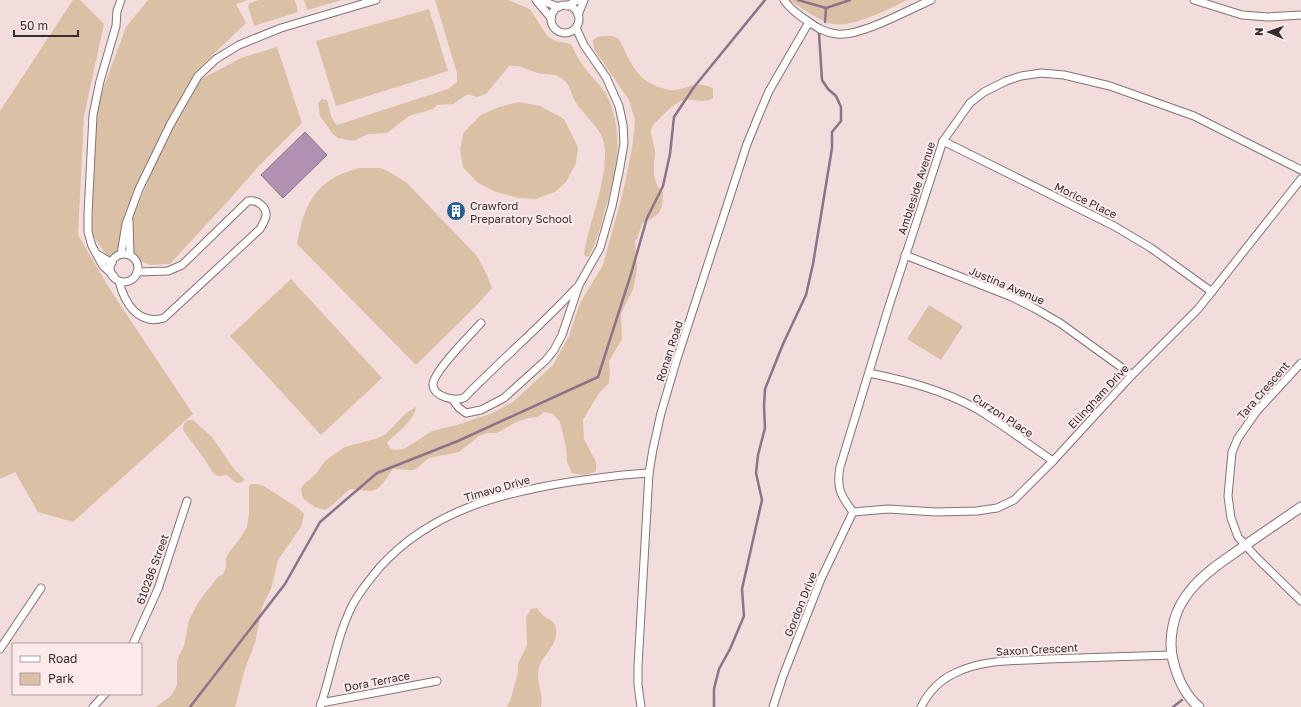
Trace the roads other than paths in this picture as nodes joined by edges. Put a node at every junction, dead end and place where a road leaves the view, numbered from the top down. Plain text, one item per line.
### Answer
1 (114, 0) edge
2 (121, 0) edge
3 (376, 0) edge
4 (538, 0) edge
5 (578, 0) edge
6 (584, 0) edge
7 (784, 0) edge
8 (931, 0) edge
9 (1194, 0) edge
10 (567, 6) junction
11 (559, 7) junction
12 (117, 11) junction
13 (578, 15) junction
14 (1301, 15) edge
15 (551, 18) junction
16 (809, 22) junction
17 (576, 28) junction
18 (568, 33) junction
19 (584, 45) junction
20 (943, 141) junction
21 (1301, 170) edge
22 (1301, 179) edge
23 (129, 216) junction
24 (97, 254) junction
25 (120, 254) junction
26 (130, 254) junction
27 (905, 256) junction
28 (112, 263) junction
29 (137, 264) junction
30 (156, 271) junction
31 (137, 272) junction
32 (116, 279) junction
33 (579, 285) junction
34 (1212, 292) junction
35 (481, 323) dead end
36 (1301, 363) edge
37 (869, 373) junction
38 (1132, 375) junction
39 (453, 400) junction
40 (1053, 461) junction
41 (649, 472) junction
42 (187, 501) dead end
43 (1301, 507) edge
44 (853, 512) junction
45 (1244, 546) junction
46 (41, 588) dead end
47 (1301, 601) edge
48 (133, 643) edge
49 (0, 649) edge
50 (1172, 655) junction
51 (437, 681) dead end
52 (103, 695) edge
53 (321, 705) edge
54 (93, 707) edge
55 (641, 707) edge
56 (774, 707) edge
57 (921, 707) edge
58 (1199, 707) edge

1 - 12 street
2 - 12 street
3 - 23 street
4 - 11 street
4 - 15 street
5 - 10 street
6 - 13 street
7 - 16 street
8 - 16 street
9 - 14 street
10 - 11 street
10 - 13 street
11 - 15 street
12 - 24 street
13 - 17 street
15 - 18 street
16 - 41 street, Ronan Road
17 - 18 street
17 - 19 street
18 - 19 street
19 - 33 street
20 - 21 street, Ambleside Avenue
20 - 27 street, Ambleside Avenue
20 - 34 street, Morice Place
22 - 34 street, Ellingham Drive
23 - 25 street
23 - 26 street
24 - 28 street
24 - 32 street
25 - 26 street
25 - 28 street
26 - 29 street
27 - 37 street, Ambleside Avenue
27 - 38 street, Justina Avenue
28 - 32 street
29 - 30 street
29 - 31 street
30 - 31 street
30 - 32 street
31 - 32 street
33 - 39 street
33 - 39 street
34 - 38 street, Ellingham Drive
35 - 39 street
36 - 45 street, Tara Crescent
37 - 40 street, Curzon Place
37 - 44 street, Ambleside Avenue
38 - 40 street, Ellingham Drive
40 - 44 street, Ellingham Drive
41 - 53 street, Timavo Drive
41 - 55 street, Ronan Road
42 - 48 street, 610286 Street
43 - 45 street
44 - 56 street, Gordon Drive
45 - 47 street, Tara Crescent
45 - 50 street
46 - 49 street
50 - 57 street, Saxon Crescent
50 - 58 street
51 - 53 street, Dora Terrace
52 - 54 street

